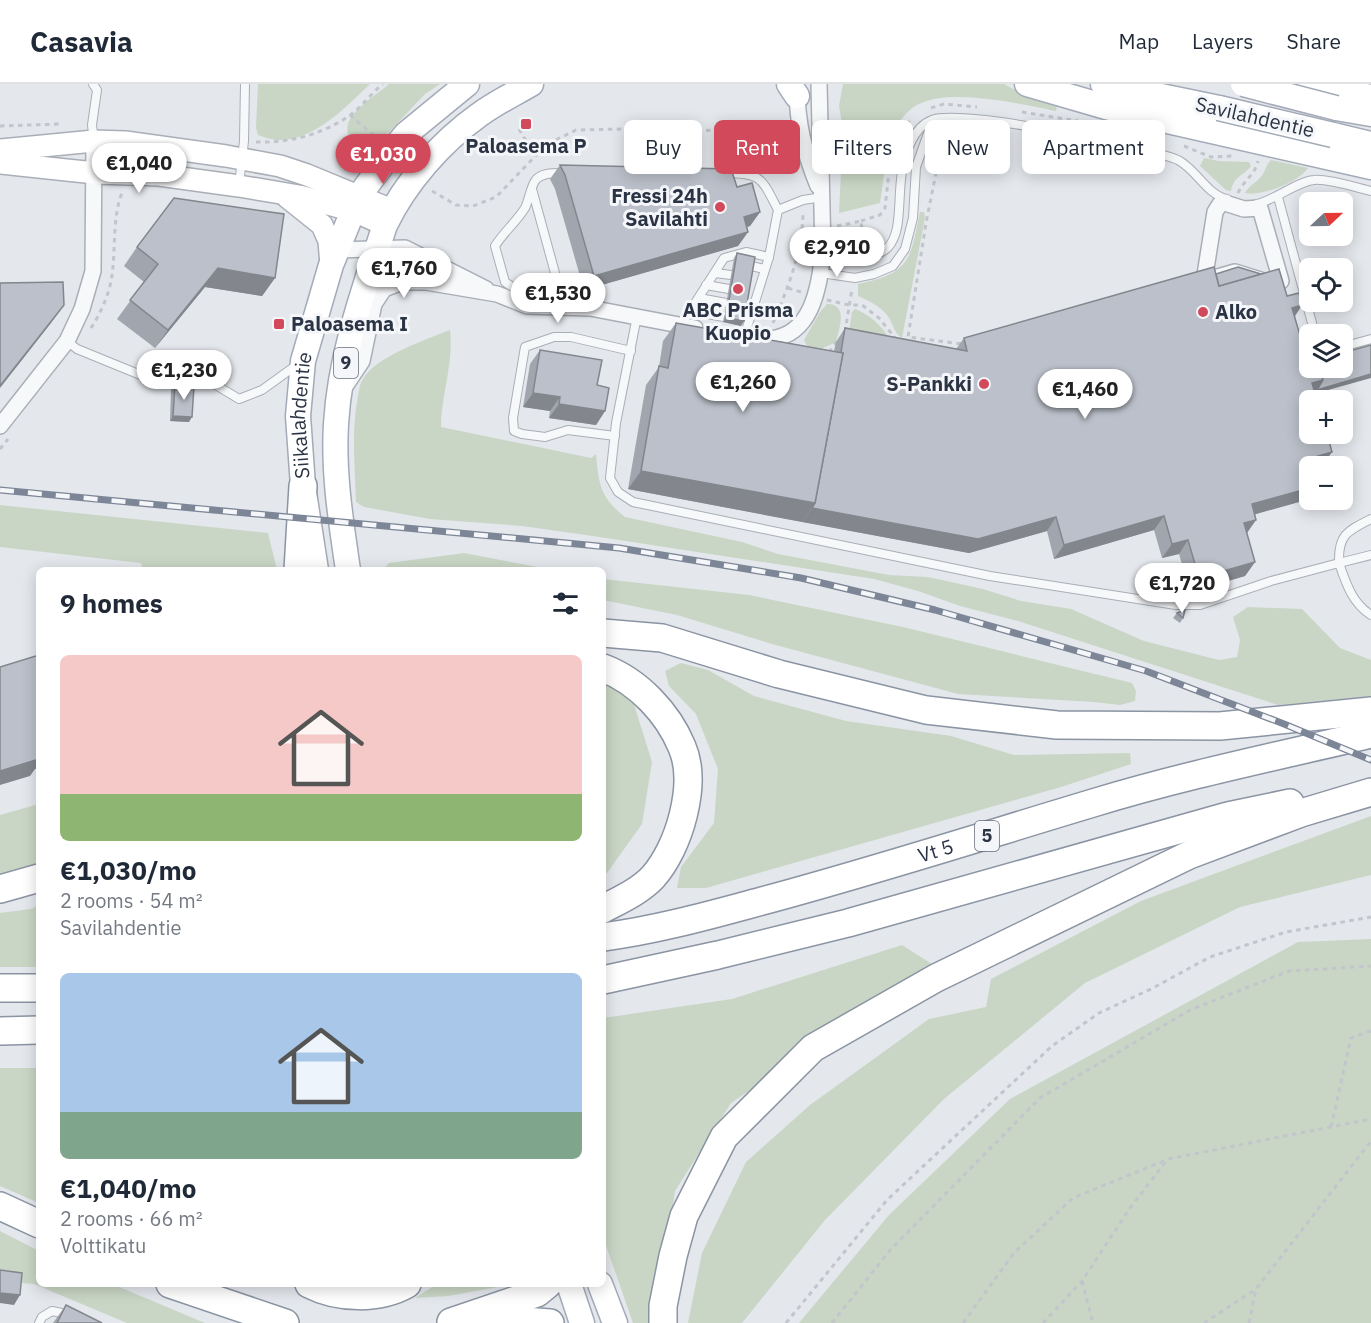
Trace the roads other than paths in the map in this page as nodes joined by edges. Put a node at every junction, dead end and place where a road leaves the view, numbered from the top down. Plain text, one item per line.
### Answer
1 (93, 84) edge
2 (245, 84) edge
3 (467, 84) edge
4 (531, 84) edge
5 (819, 84) edge
6 (1027, 84) edge
7 (1103, 84) edge
8 (1243, 84) edge
9 (1310, 84) edge
10 (794, 88) edge
11 (1371, 97) edge
12 (1371, 114) edge
13 (933, 120) edge
14 (964, 120) edge
15 (1010, 123) edge
16 (925, 126) edge
17 (94, 141) junction
18 (925, 142) edge
19 (1371, 144) edge
20 (0, 150) edge
21 (242, 158) junction
22 (0, 163) edge
23 (1371, 167) edge
24 (95, 173) junction
25 (574, 173) edge
26 (713, 173) edge
27 (238, 186) junction
28 (532, 189) junction
29 (1371, 191) edge
30 (284, 195) junction
31 (823, 197) junction
32 (1278, 197) junction
33 (357, 203) junction
34 (1260, 208) joint
35 (778, 210) junction
36 (388, 218) junction
37 (377, 249) junction
38 (823, 251) junction
39 (769, 257) junction
40 (334, 258) junction
41 (722, 262) junction
42 (733, 263) edge
43 (751, 266) edge
44 (765, 269) junction
45 (715, 273) junction
46 (821, 273) junction
47 (731, 275) edge
48 (706, 285) junction
49 (520, 288) junction
50 (729, 289) edge
51 (747, 292) edge
52 (497, 294) junction
53 (757, 294) junction
54 (699, 298) junction
55 (726, 303) edge
56 (527, 306) junction
57 (744, 306) edge
58 (753, 307) junction
59 (690, 311) junction
60 (637, 316) junction
61 (724, 316) edge
62 (1312, 324) edge
63 (681, 325) junction
64 (744, 337) junction
65 (1371, 339) edge
66 (67, 342) junction
67 (1353, 344) edge
68 (631, 351) junction
69 (303, 361) junction
70 (340, 395) junction
71 (0, 426) edge
72 (615, 436) junction
73 (303, 486) junction
74 (1371, 519) edge
75 (1371, 555) edge
76 (1339, 563) junction
77 (298, 567) edge
78 (316, 567) edge
79 (348, 567) edge
80 (1371, 615) edge
81 (606, 633) edge
82 (606, 669) edge
83 (1371, 711) edge
84 (1371, 734) edge
85 (1371, 786) edge
86 (1371, 792) edge
87 (36, 880) edge
88 (0, 889) edge
89 (606, 907) edge
90 (606, 937) edge
91 (606, 980) edge
92 (0, 988) edge
93 (36, 988) edge
94 (36, 1030) edge
95 (0, 1031) edge
96 (0, 1206) edge
97 (36, 1223) edge
98 (179, 1287) edge
99 (315, 1287) edge
100 (402, 1287) edge
101 (544, 1287) edge
102 (570, 1287) edge
103 (601, 1287) edge
104 (76, 1316) edge
105 (451, 1322) edge
106 (39, 1323) edge
107 (285, 1323) edge
108 (445, 1323) edge
109 (489, 1323) edge
110 (503, 1323) edge
111 (550, 1323) edge
112 (582, 1323) edge
113 (615, 1323) edge
114 (663, 1323) edge

1 - 17 lane
2 - 21 lane
3 - 33 main road
4 - 36 main road
5 - 31 street
6 - 23 main road
7 - 19 main road, Savilahdentie, bridge
8 - 12 main road, Savilahdentie, bridge
9 - 11 main road
10 - 31 street
13 - 14 lane
15 - 32 lane
16 - 38 lane
17 - 20 main road
17 - 21 main road
17 - 24 street
18 - 46 lane
21 - 27 lane
21 - 33 main road
22 - 24 main road
24 - 27 main road
24 - 66 street
25 - 28 lane
26 - 35 lane
27 - 30 main road
28 - 49 lane
28 - 49 lane
29 - 32 lane
30 - 33 main road
30 - 40 main road
31 - 35 lane
31 - 38 street
32 - 62 lane
33 - 36 main road
33 - 40 main road, Siikalahdentie / 9
34 - 34 street
35 - 39 lane
36 - 37 main road, Siikalahdentie / 9
37 - 40 street
37 - 52 street
37 - 70 main road, Siikalahdentie / 9
38 - 46 street
39 - 41 lane
39 - 44 lane
40 - 69 main road, Siikalahdentie / 9
41 - 42 lane
41 - 45 lane
43 - 44 lane
44 - 53 lane
45 - 47 lane
45 - 48 lane
46 - 64 street
48 - 50 lane
48 - 54 lane
49 - 56 lane
51 - 53 lane
52 - 56 street
52 - 70 street
53 - 58 lane
54 - 55 lane
54 - 59 lane
56 - 60 street
57 - 58 lane
58 - 64 lane
59 - 61 lane
59 - 63 lane
60 - 63 street
60 - 68 lane
63 - 64 street
65 - 67 lane
66 - 69 lane
66 - 71 street
68 - 72 lane
68 - 72 lane
69 - 73 main road, Siikalahdentie / 9
70 - 79 main road, Siikalahdentie / 9
72 - 76 lane
73 - 77 highway
73 - 78 main road, Siikalahdentie / 9
74 - 76 lane
75 - 76 lane
76 - 80 lane
81 - 83 highway
82 - 89 highway
84 - 90 highway, Vt 5 / 5
85 - 91 highway, 5
86 - 114 highway
87 - 88 highway
92 - 93 highway
94 - 95 highway
96 - 97 highway
98 - 107 highway
99 - 100 highway
101 - 105 highway
102 - 112 main road
103 - 113 main road
104 - 106 lane
105 - 108 highway
105 - 109 highway
110 - 111 highway

